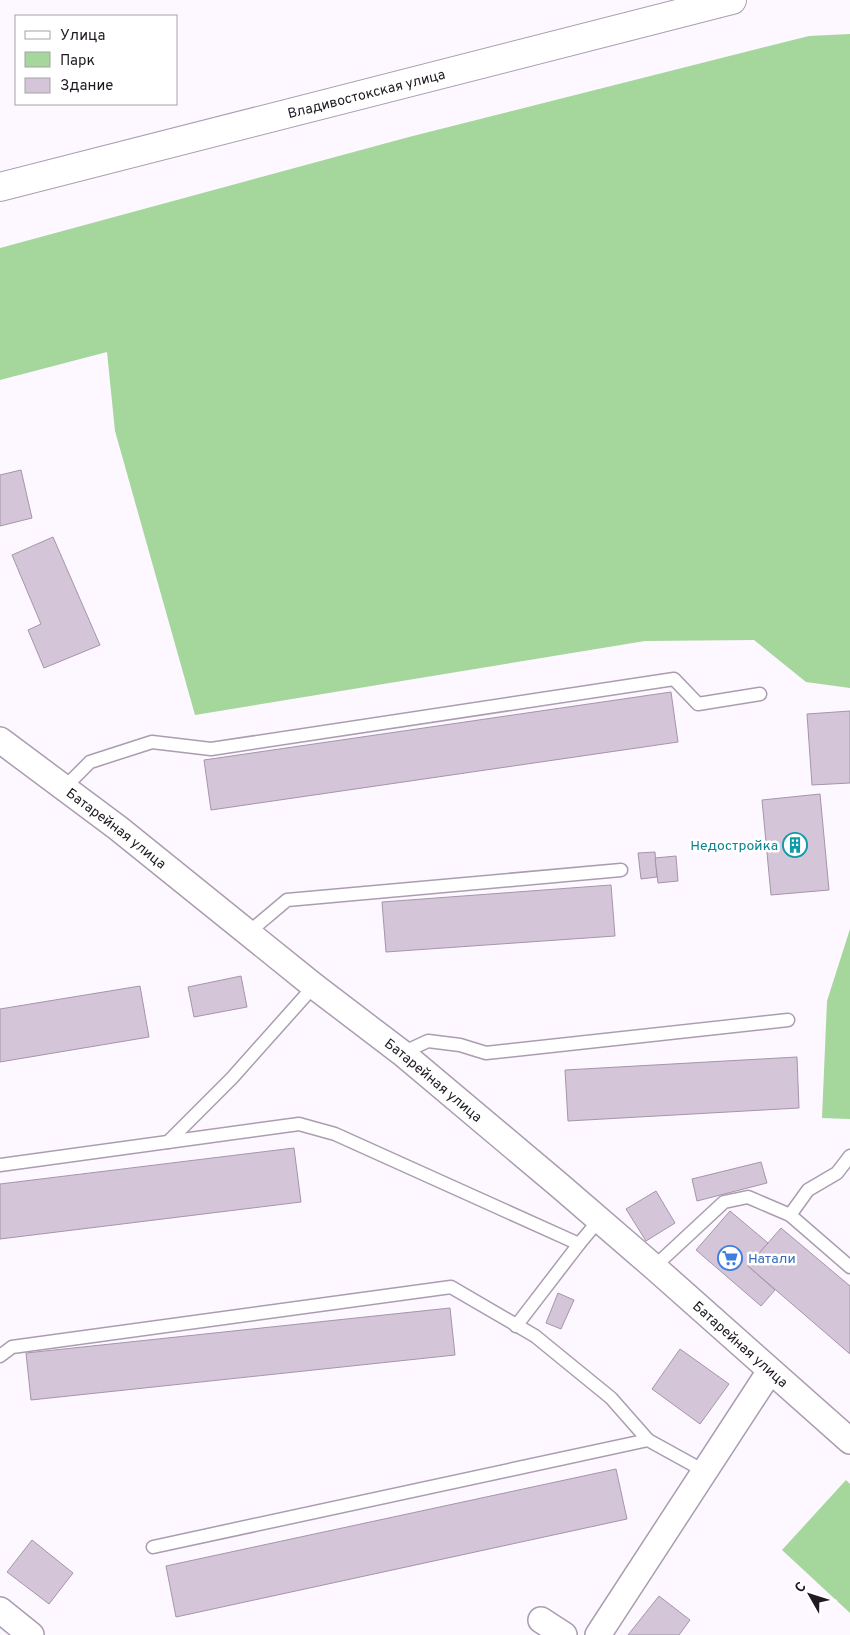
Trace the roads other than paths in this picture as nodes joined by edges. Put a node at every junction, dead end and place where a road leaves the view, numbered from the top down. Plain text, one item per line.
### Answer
1 (732, 0) edge
2 (0, 186) edge
3 (760, 694) dead end
4 (0, 740) edge
5 (64, 788) junction
6 (621, 870) dead end
7 (249, 932) junction
8 (314, 986) junction
9 (788, 1020) dead end
10 (402, 1053) junction
11 (168, 1142) junction
12 (850, 1156) edge
13 (0, 1165) edge
14 (790, 1215) junction
15 (599, 1220) junction
16 (579, 1244) junction
17 (654, 1267) junction
18 (850, 1267) edge
19 (516, 1326) junction
20 (0, 1356) edge
21 (770, 1371) junction
22 (648, 1440) junction
23 (850, 1441) edge
24 (706, 1472) junction
25 (153, 1548) dead end
26 (0, 1610) edge
27 (541, 1620) dead end
28 (31, 1635) edge
29 (564, 1635) edge
30 (598, 1635) edge

1 - 2 main road, Владивостокская улица
3 - 5 lane
4 - 5 street, Батарейная улица
5 - 7 street, Батарейная улица
6 - 7 lane
7 - 8 street, Батарейная улица
8 - 10 street, Батарейная улица
8 - 11 lane
9 - 10 lane
10 - 15 street, Батарейная улица
11 - 13 lane
11 - 16 lane
12 - 14 lane
14 - 17 lane
14 - 18 lane
15 - 16 lane
15 - 17 street, Батарейная улица
16 - 19 lane
17 - 21 street, Батарейная улица
19 - 20 lane
19 - 22 lane
21 - 23 street, Батарейная улица
21 - 24 street
22 - 24 lane
22 - 25 lane
24 - 30 street
26 - 28 street
27 - 29 street

